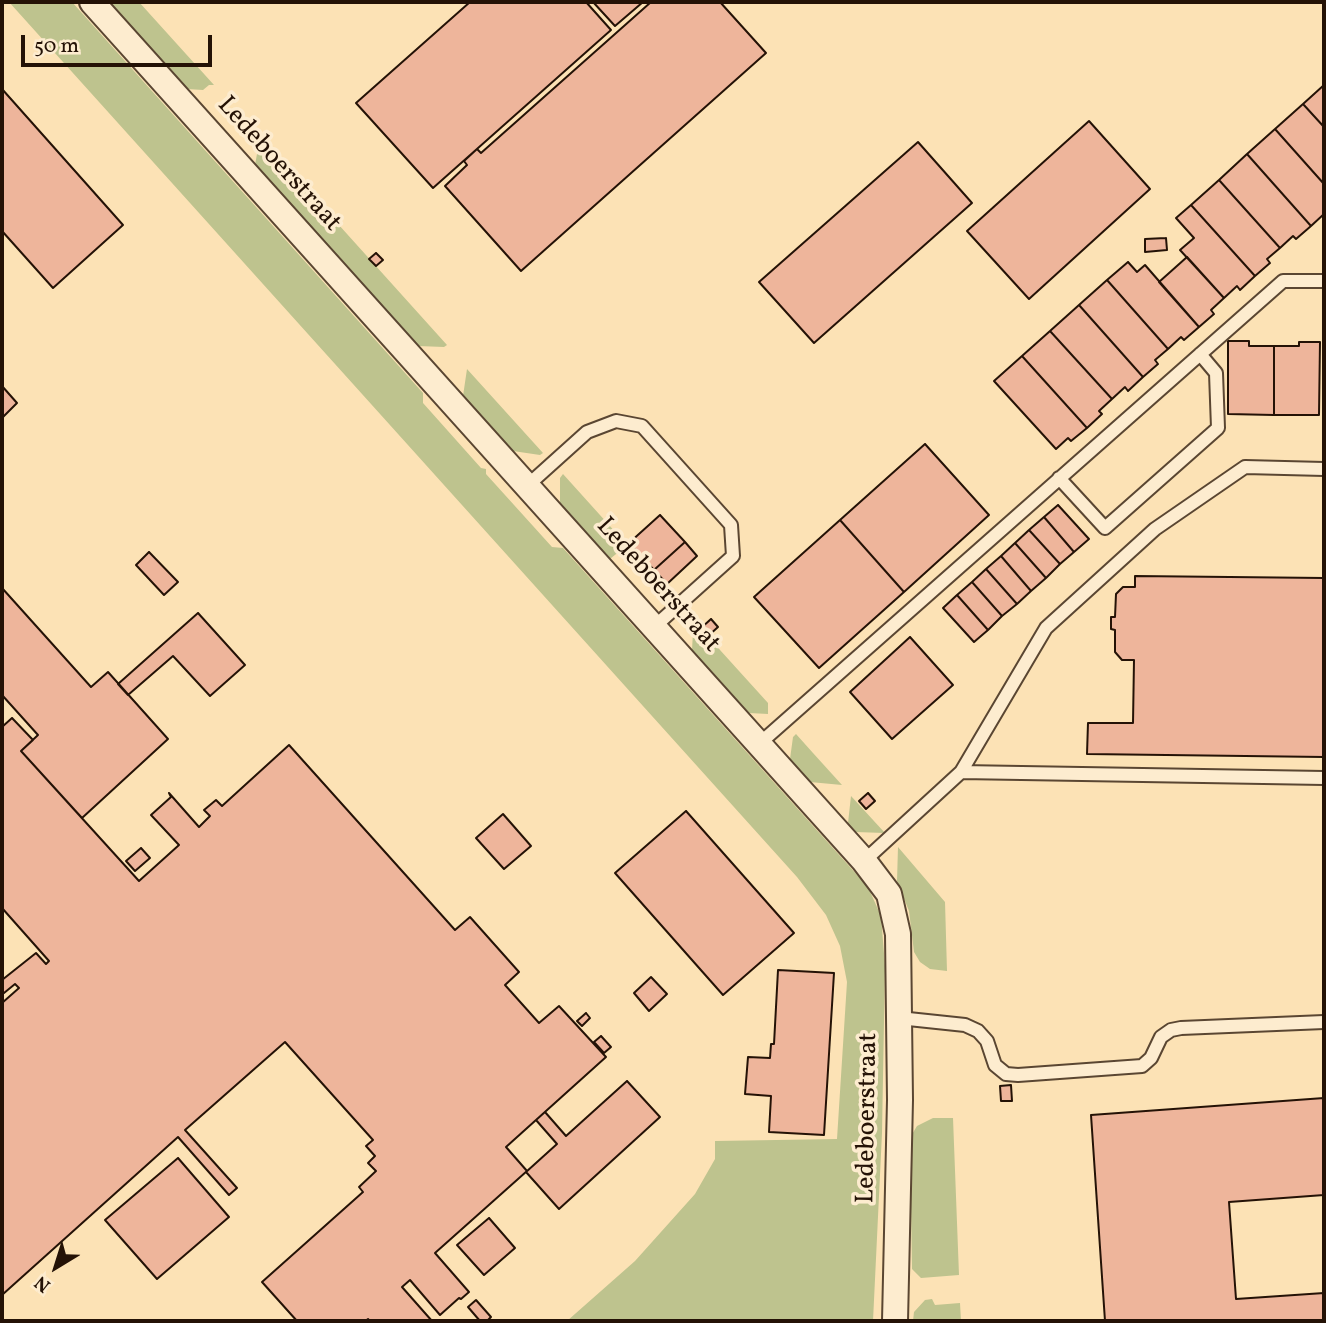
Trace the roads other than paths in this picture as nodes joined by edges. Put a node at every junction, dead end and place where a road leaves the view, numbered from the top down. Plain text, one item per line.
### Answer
1 (92, 2) edge
2 (1324, 281) edge
3 (1199, 355) junction
4 (1324, 470) edge
5 (1059, 478) junction
6 (527, 486) junction
7 (654, 627) junction
8 (759, 744) junction
9 (961, 772) junction
10 (1324, 778) edge
11 (864, 861) junction
12 (899, 1018) junction
13 (1324, 1022) edge
14 (895, 1321) edge

1 - 6 street, Ledeboerstraat
2 - 3 lane
3 - 5 lane
3 - 5 lane
4 - 9 lane
5 - 8 lane
6 - 7 street, Ledeboerstraat
6 - 7 lane
7 - 8 street, Ledeboerstraat
8 - 11 street, Ledeboerstraat
9 - 10 lane
9 - 11 lane
11 - 12 street, Ledeboerstraat
12 - 13 lane
12 - 14 street, Ledeboerstraat

